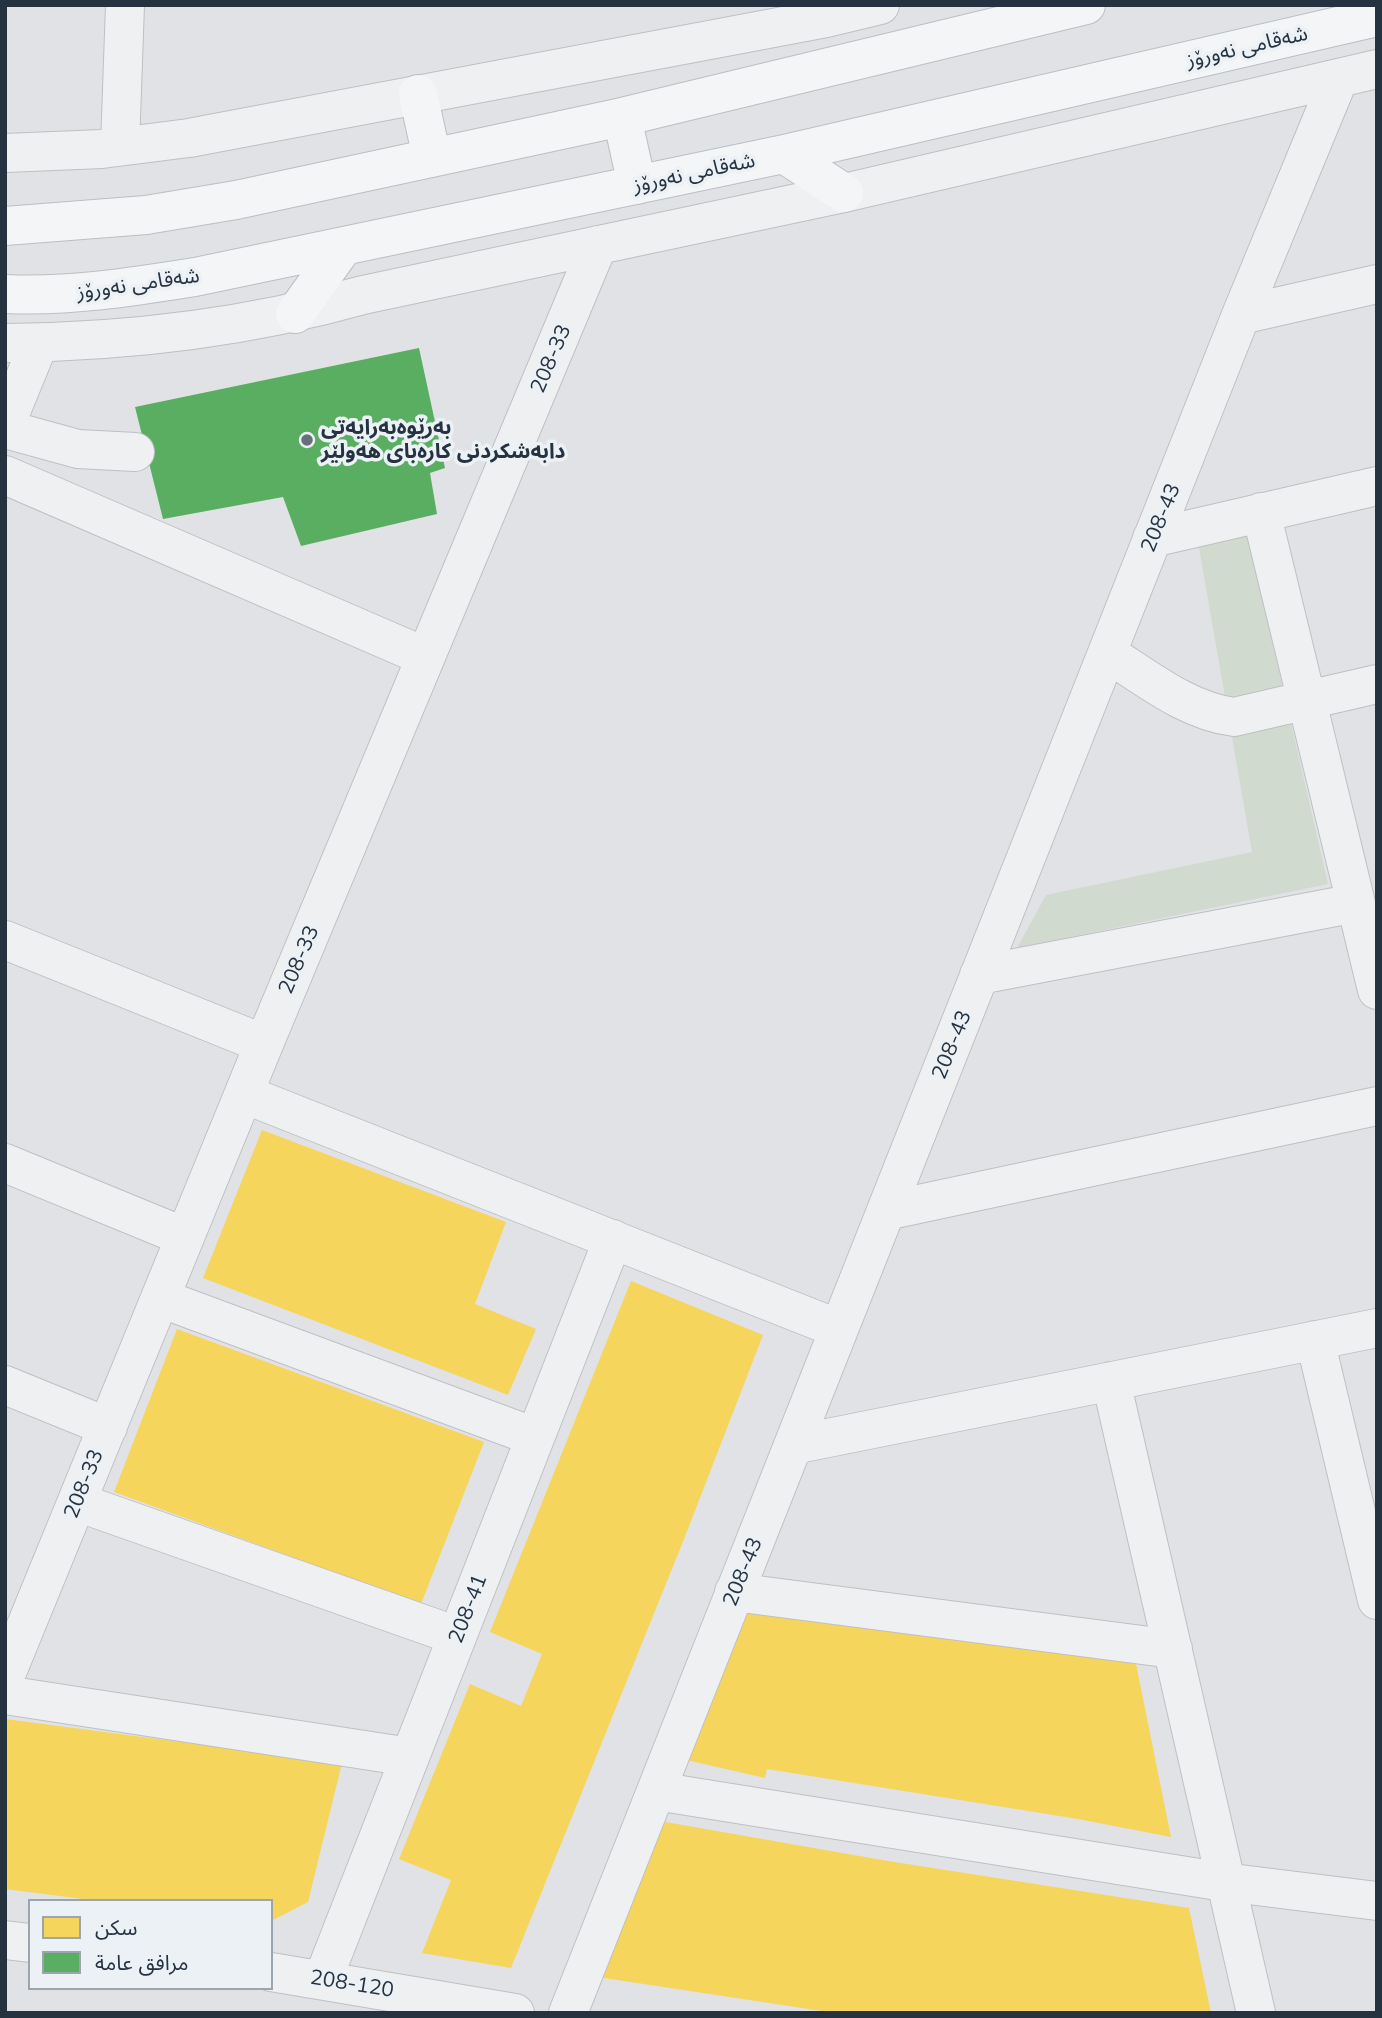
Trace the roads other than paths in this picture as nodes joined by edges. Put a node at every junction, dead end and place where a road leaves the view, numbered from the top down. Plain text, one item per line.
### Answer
1 (125, 5) edge
2 (880, 5) edge
3 (1086, 5) edge
4 (826, 12) edge
5 (1377, 17) edge
6 (1377, 69) edge
7 (1339, 78) junction
8 (410, 95) junction
9 (622, 117) junction
10 (120, 146) junction
11 (5, 153) edge
12 (783, 154) junction
13 (432, 158) junction
14 (637, 185) junction
15 (844, 193) junction
16 (5, 226) edge
17 (598, 245) junction
18 (343, 247) junction
19 (1377, 284) edge
20 (5, 294) edge
21 (295, 314) junction
22 (1241, 315) junction
23 (22, 343) edge
24 (5, 428) edge
25 (135, 452) dead end
26 (5, 474) edge
27 (1377, 486) edge
28 (1261, 512) junction
29 (1153, 538) junction
30 (1107, 653) junction
31 (426, 657) junction
32 (1377, 684) edge
33 (1304, 701) junction
34 (1356, 903) junction
35 (5, 940) edge
36 (979, 975) junction
37 (1377, 990) edge
38 (264, 1044) junction
39 (244, 1094) junction
40 (1377, 1106) edge
41 (5, 1163) edge
42 (886, 1211) junction
43 (185, 1237) junction
44 (613, 1239) junction
45 (160, 1297) junction
46 (1377, 1328) edge
47 (839, 1329) junction
48 (1315, 1340) junction
49 (1111, 1381) junction
50 (5, 1385) edge
51 (108, 1427) junction
52 (535, 1437) junction
53 (793, 1445) junction
54 (77, 1502) junction
55 (1372, 1556) edge
56 (734, 1592) junction
57 (1377, 1601) edge
58 (16, 1621) edge
59 (457, 1636) junction
60 (1173, 1649) junction
61 (5, 1677) edge
62 (5, 1695) edge
63 (410, 1757) junction
64 (656, 1791) junction
65 (1224, 1882) junction
66 (1377, 1900) edge
67 (5, 1940) edge
68 (28, 1943) edge
69 (273, 1972) edge
70 (323, 1979) junction
71 (514, 2013) edge
72 (568, 2013) edge
73 (1255, 2013) edge

1 - 10 street
2 - 4 street
3 - 9 main road
4 - 8 street
5 - 12 main road, شەقامی نەورۆز
6 - 7 street
7 - 15 street
7 - 22 street, 208-43
8 - 10 street
8 - 13 main road
9 - 13 main road
9 - 14 main road
10 - 11 street
12 - 14 main road, شەقامی نەورۆز
12 - 15 main road
13 - 16 main road
14 - 18 main road, شەقامی نەورۆز
15 - 17 street
17 - 21 street
17 - 31 street, 208-33
18 - 20 main road, شەقامی نەورۆز
18 - 21 main road
19 - 22 street
21 - 23 street
22 - 29 street, 208-43
23 - 24 street
24 - 25 street
26 - 31 street
27 - 28 street
28 - 29 street
28 - 33 street
29 - 30 street, 208-43
30 - 33 street
30 - 36 street, 208-43
31 - 38 street, 208-33
32 - 33 street
33 - 34 street
34 - 36 street
34 - 37 street
35 - 38 street
36 - 42 street, 208-43
38 - 39 street, 208-33
39 - 43 street, 208-33
39 - 44 street
40 - 42 street
41 - 43 street
42 - 47 street, 208-43
43 - 45 street, 208-33
44 - 47 street
44 - 52 street, 208-41
45 - 51 street, 208-33
45 - 52 street
46 - 48 street
47 - 53 street, 208-43
48 - 49 street
48 - 55 street
49 - 53 street
49 - 60 street
50 - 51 street
51 - 54 street, 208-33
52 - 59 street, 208-41
53 - 56 street, 208-43
54 - 58 street, 208-33
54 - 59 street
55 - 57 street
56 - 60 street
56 - 64 street, 208-43
58 - 61 street, 208-33
59 - 63 street, 208-41
60 - 65 street
62 - 63 street
63 - 70 street, 208-41
64 - 65 street
64 - 72 street, 208-43
65 - 66 street
65 - 73 street
67 - 68 street
69 - 70 street, 208-120
70 - 71 street, 208-120

